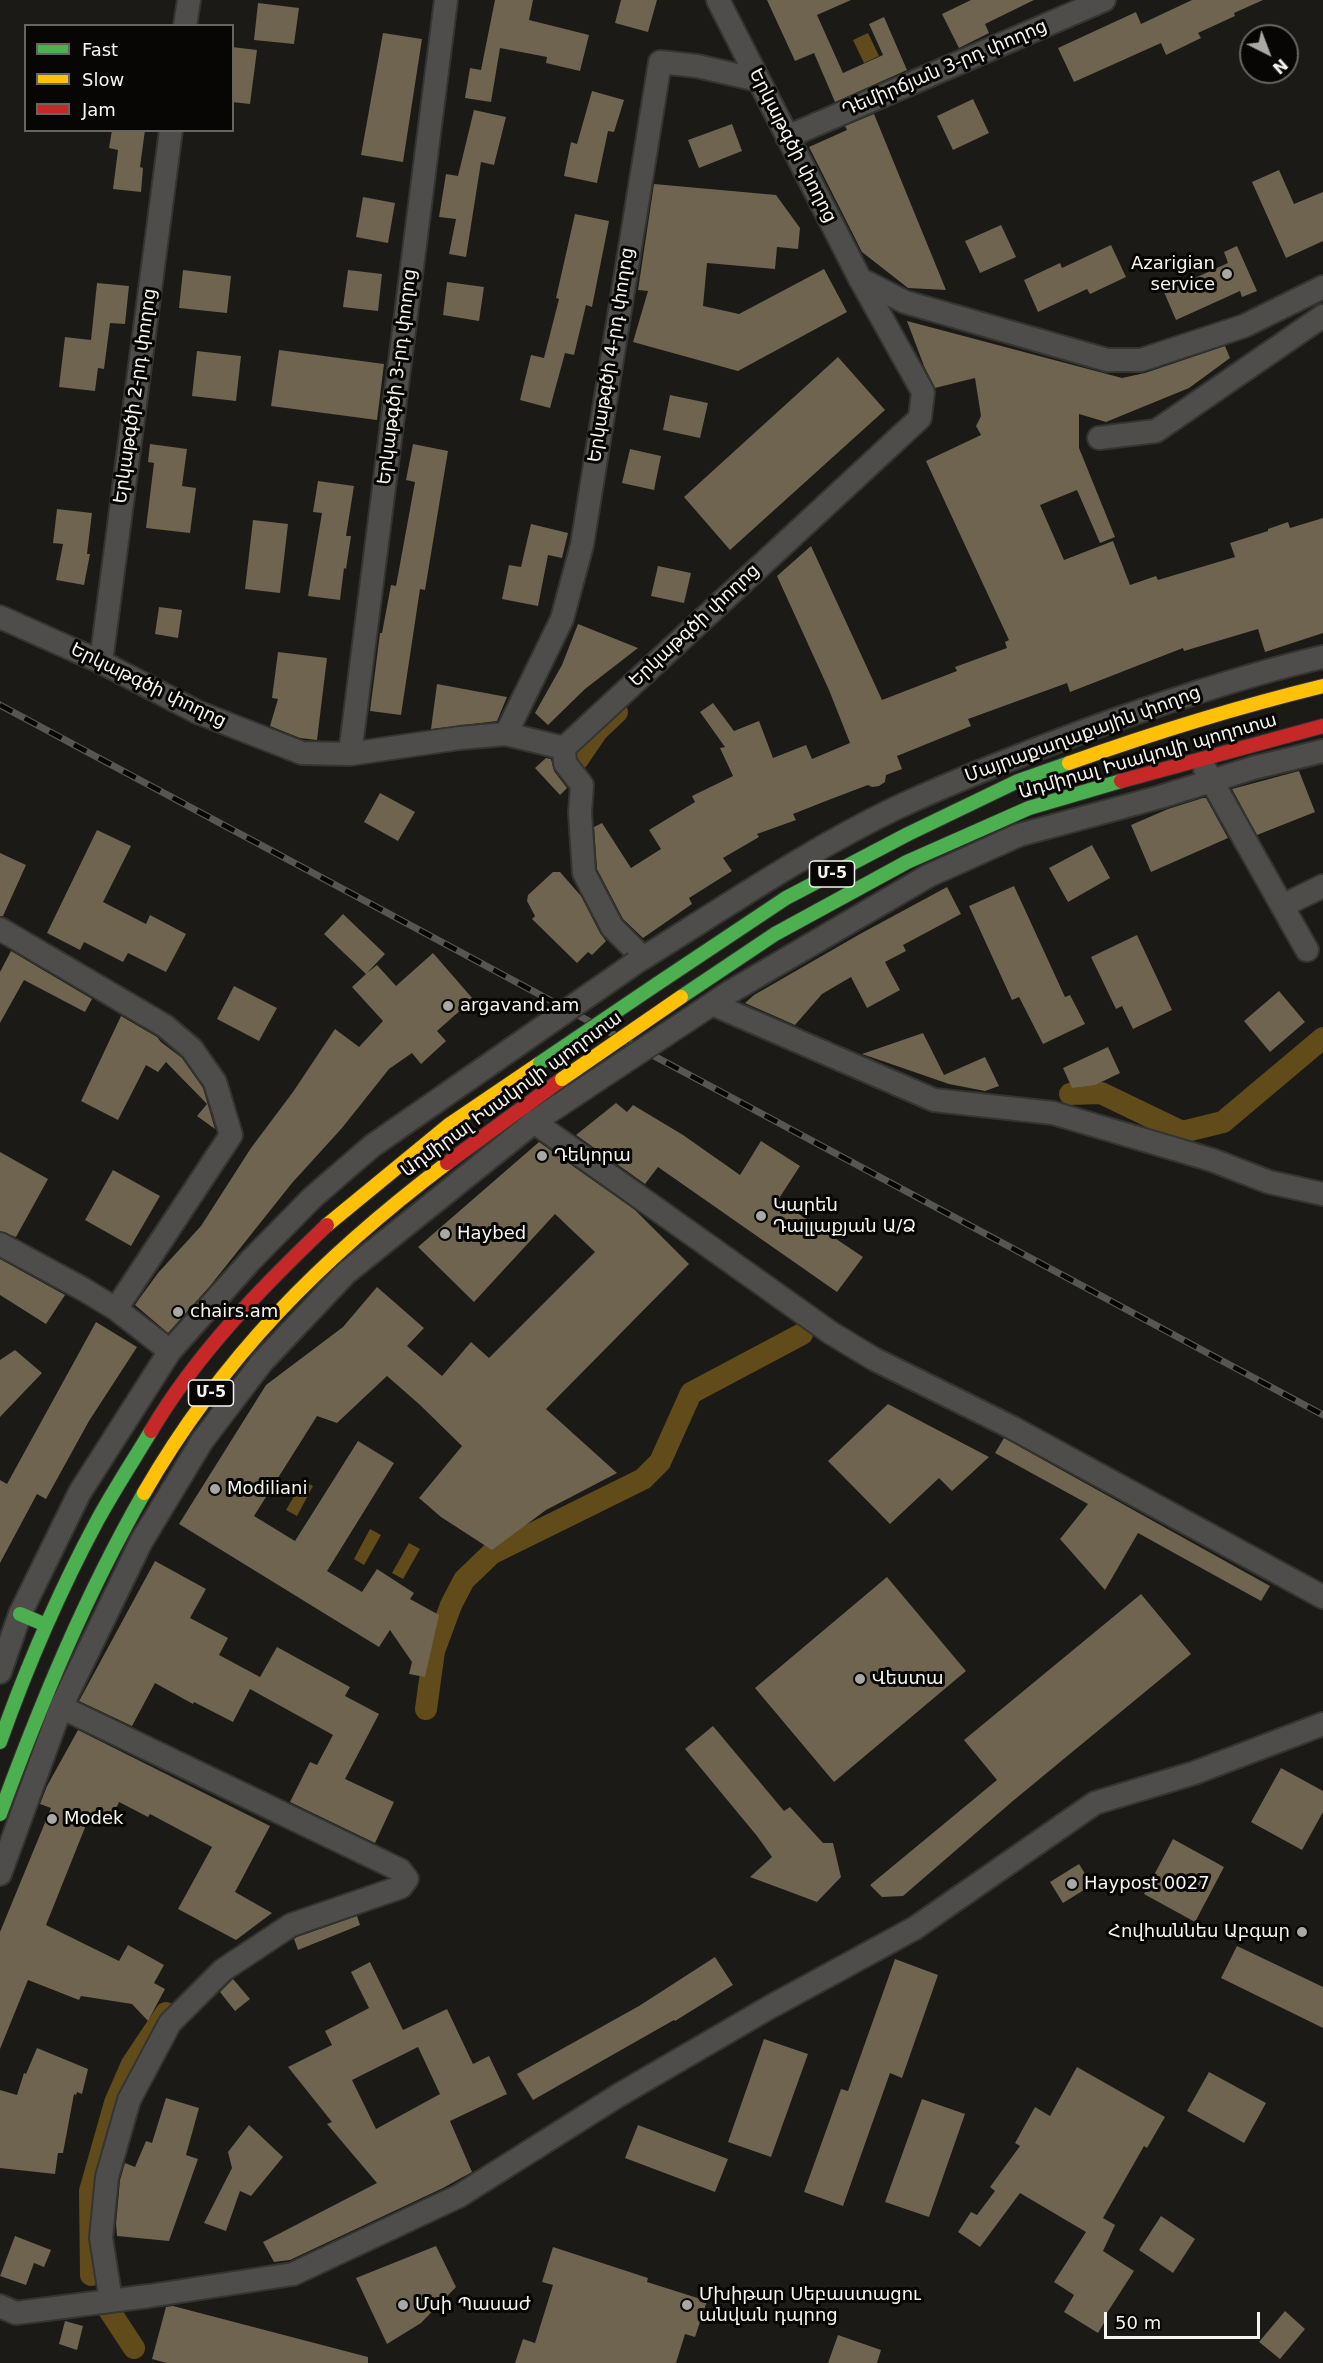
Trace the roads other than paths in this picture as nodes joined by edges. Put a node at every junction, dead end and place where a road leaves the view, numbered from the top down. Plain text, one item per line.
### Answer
1 (189, 0) edge
2 (446, 0) edge
3 (718, 0) edge
4 (1104, 0) edge
5 (185, 24) edge
6 (758, 80) junction
7 (171, 132) edge
8 (787, 137) junction
9 (860, 279) junction
10 (1323, 287) edge
11 (1323, 316) edge
12 (1099, 438) dead end
13 (0, 616) edge
14 (1323, 657) edge
15 (101, 662) junction
16 (1323, 686) edge
17 (1323, 726) edge
18 (506, 734) junction
19 (564, 748) junction
20 (1323, 751) edge
21 (350, 754) junction
22 (1199, 759) junction
23 (1212, 781) junction
24 (1323, 886) edge
25 (1282, 906) junction
26 (0, 929) edge
27 (1308, 951) dead end
28 (639, 961) junction
29 (705, 1009) junction
30 (534, 1122) junction
31 (1323, 1194) edge
32 (0, 1244) edge
33 (116, 1309) junction
34 (170, 1351) junction
35 (1323, 1597) edge
36 (20, 1614) junction
37 (46, 1625) junction
38 (0, 1672) edge
39 (61, 1707) junction
40 (1323, 1724) edge
41 (0, 1742) edge
42 (0, 1814) edge
43 (0, 1874) edge
44 (111, 2301) junction
45 (0, 2306) edge

1 - 5 street
2 - 21 street, Երկաթգծի 3-րդ փողոց
3 - 6 street, Երկաթգծի փողոց
4 - 8 street, Դեմիրճյան 3-րդ փողոց
6 - 8 street, Երկաթգծի փողոց
6 - 18 street, Երկաթգծի 4-րդ փողոց
7 - 15 street, Երկաթգծի 2-րդ փողոց
8 - 9 street, Երկաթգծի փողոց
9 - 10 street
9 - 19 street, Երկաթգծի փողոց
11 - 12 street
13 - 15 street, Երկաթգծի փողոց
14 - 28 street, Մայրաքաղաքային փողոց
15 - 21 street, Երկաթգծի փողոց
16 - 37 highway, Ադմիրալ Իսակովի պողոտա / Մ-5, bridge
17 - 22 highway, Ադմիրալ Իսակովի պողոտա / Մ-5
18 - 19 street, Երկաթգծի փողոց
18 - 21 street, Երկաթգծի փողոց
19 - 28 street
20 - 23 street
22 - 23 street
22 - 42 highway, Ադմիրալ Իսակովի պողոտա / Մ-5, bridge
23 - 25 street
23 - 29 street
24 - 25 street
25 - 27 street
26 - 33 street
28 - 34 street, Մայրաքաղաքային փողոց, bridge
29 - 30 street, bridge
29 - 31 street
30 - 35 street
30 - 39 street
32 - 33 street
33 - 34 street
34 - 36 street, Մայրաքաղաքային փողոց
36 - 37 highway
36 - 38 street, Մայրաքաղաքային փողոց
37 - 41 highway, Ադմիրալ Իսակովի պողոտա / Մ-5
39 - 43 street
39 - 44 street
40 - 44 street
44 - 45 street

